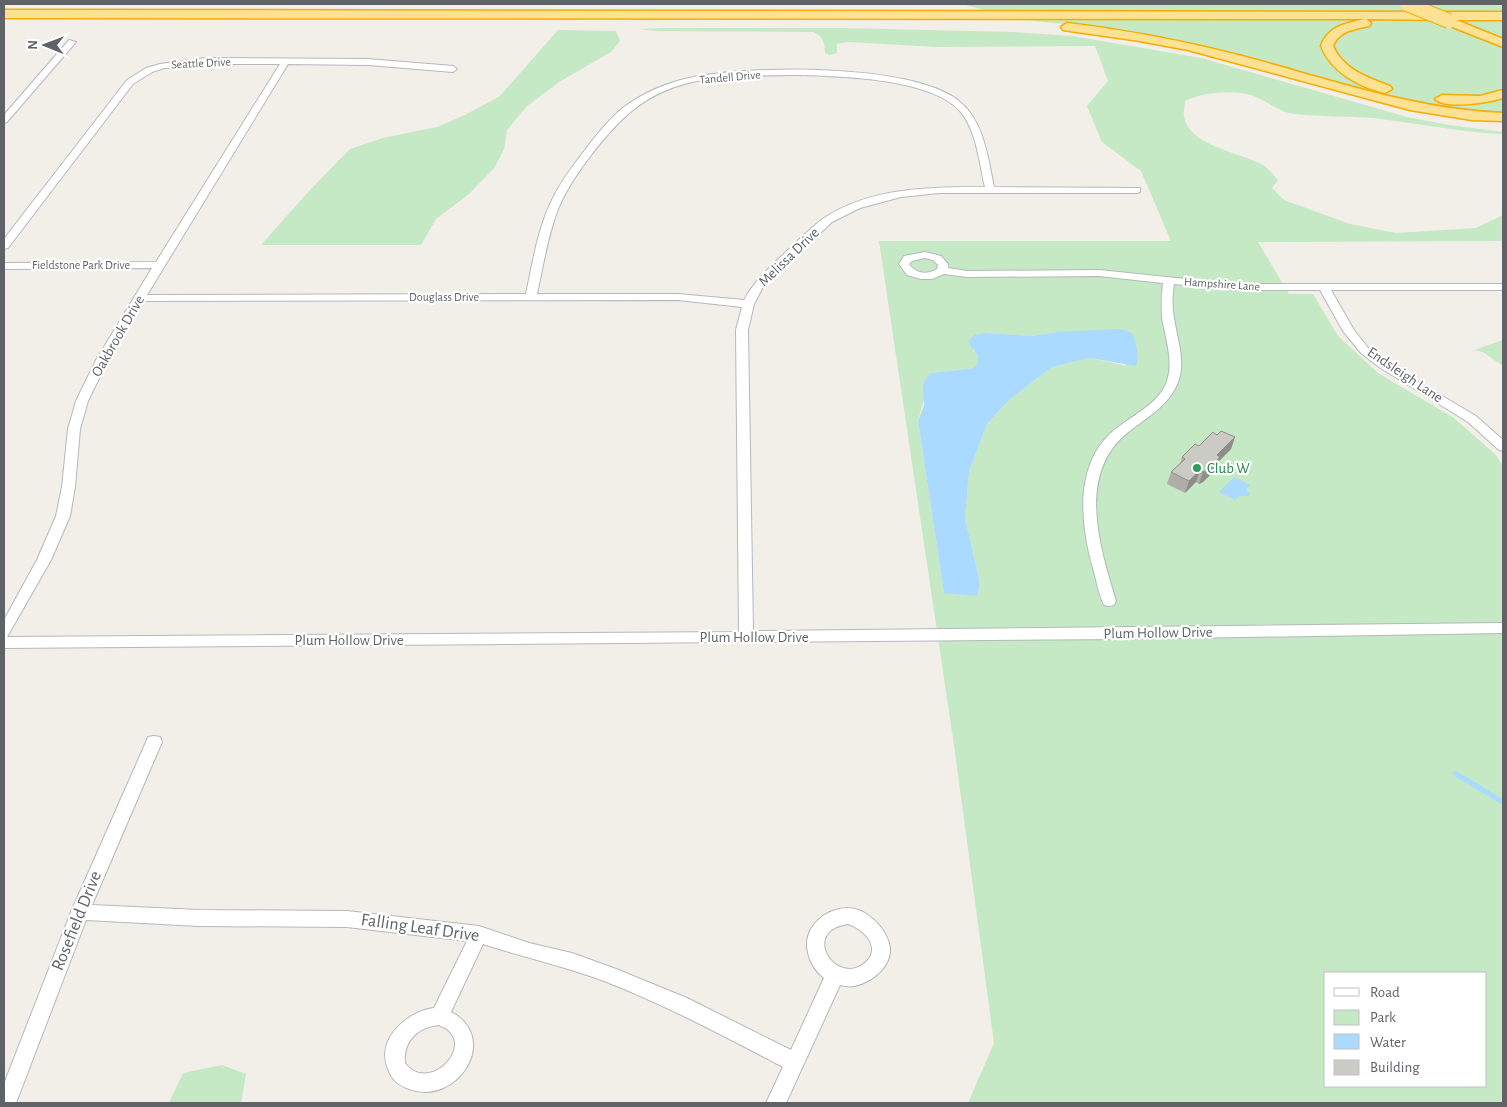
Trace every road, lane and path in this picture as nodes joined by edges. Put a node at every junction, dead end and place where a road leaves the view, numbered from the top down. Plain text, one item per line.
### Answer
1 (1407, 4) edge
2 (4, 14) edge
3 (892, 14) junction
4 (1503, 16) edge
5 (1450, 18) junction
6 (72, 42) dead end
7 (1503, 43) edge
8 (286, 61) junction
9 (453, 69) dead end
10 (1503, 94) edge
11 (1503, 117) edge
12 (4, 120) edge
13 (990, 189) junction
14 (1137, 190) dead end
15 (4, 246) edge
16 (159, 265) junction
17 (4, 266) edge
18 (942, 271) dead end
19 (1169, 280) junction
20 (1324, 287) junction
21 (1503, 287) edge
22 (531, 297) junction
23 (140, 298) junction
24 (748, 304) junction
25 (1503, 447) edge
26 (1110, 601) dead end
27 (1503, 628) edge
28 (4, 633) edge
29 (746, 637) junction
30 (4, 643) edge
31 (154, 742) dead end
32 (80, 912) junction
33 (480, 934) junction
34 (835, 975) dead end
35 (440, 1016) dead end
36 (794, 1062) junction
37 (6, 1103) edge
38 (776, 1103) edge

1 - 5 highway, bridge
2 - 3 highway
3 - 5 highway
3 - 11 highway
4 - 5 highway
5 - 7 highway
5 - 10 highway
6 - 12 street
8 - 9 street, Seattle Drive
8 - 15 street, Seattle Drive
8 - 16 street, Oakbrook Drive
13 - 14 street, Melissa Drive
13 - 22 street, Tandell Drive
13 - 24 street, Melissa Drive
16 - 17 street, Fieldstone Park Drive
16 - 23 street, Oakbrook Drive
18 - 19 street, Hampshire Lane
19 - 20 street, Hampshire Lane
19 - 26 street
20 - 21 street, Hampshire Lane
20 - 25 street, Endsleigh Lane
22 - 23 street, Douglass Drive
22 - 24 street, Douglass Drive
23 - 28 street, Oakbrook Drive
24 - 29 street, Melissa Drive
27 - 29 street, Plum Hollow Drive
29 - 30 street, Plum Hollow Drive
31 - 32 street, Rosefield Drive
32 - 33 street, Falling Leaf Drive
32 - 37 street, Rosefield Drive
33 - 35 street
33 - 36 street, Falling Leaf Drive
34 - 36 street
36 - 38 street

